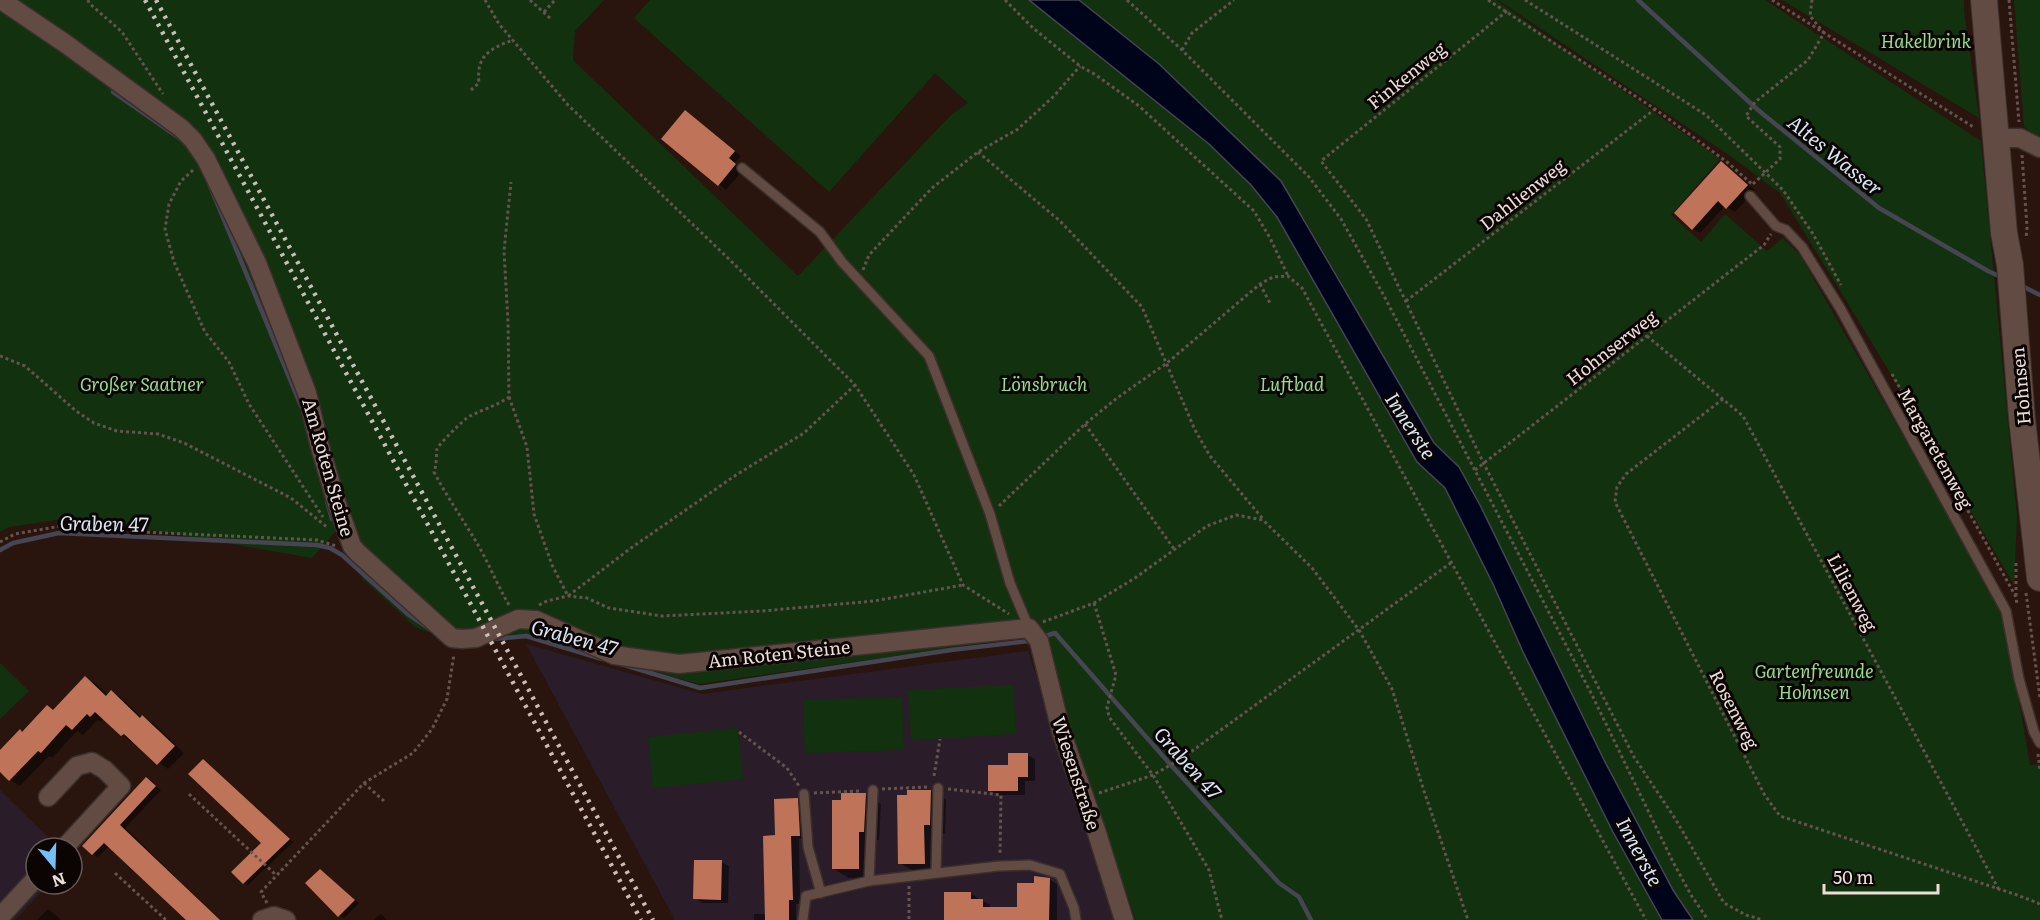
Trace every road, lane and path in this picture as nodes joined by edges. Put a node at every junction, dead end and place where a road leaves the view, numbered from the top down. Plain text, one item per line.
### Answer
1 (1, 0) edge
2 (88, 0) edge
3 (485, 0) edge
4 (530, 0) edge
5 (555, 0) edge
6 (1005, 0) edge
7 (1127, 0) edge
8 (1234, 0) edge
9 (1488, 0) edge
10 (1525, 0) edge
11 (1772, 0) edge
12 (1812, 0) edge
13 (1984, 0) edge
14 (1999, 0) edge
15 (2009, 0) edge
16 (1507, 11) junction
17 (544, 12) junction
18 (551, 19) dead end
19 (1824, 33) junction
20 (513, 40) junction
21 (1182, 50) junction
22 (1080, 66) junction
23 (471, 90) dead end
24 (167, 99) dead end
25 (1655, 109) junction
26 (2008, 138) junction
27 (2040, 148) edge
28 (978, 152) junction
29 (206, 159) junction
30 (742, 168) dead end
31 (1766, 172) junction
32 (511, 182) dead end
33 (1753, 184) junction
34 (1750, 196) joint
35 (1764, 245) dead end
36 (2017, 257) junction
37 (1288, 276) junction
38 (860, 280) junction
39 (1260, 284) junction
40 (1846, 294) dead end
41 (1406, 302) junction
42 (1271, 305) dead end
43 (1647, 336) junction
44 (0, 356) edge
45 (1167, 363) junction
46 (1891, 373) dead end
47 (855, 385) junction
48 (509, 397) junction
49 (1723, 399) junction
50 (1085, 424) junction
51 (1484, 464) junction
52 (1475, 470) junction
53 (990, 514) junction
54 (1263, 520) junction
55 (332, 532) dead end
56 (0, 542) edge
57 (355, 549) junction
58 (1174, 549) junction
59 (1452, 562) junction
60 (2032, 580) edge
61 (963, 585) junction
62 (568, 596) junction
63 (1094, 603) junction
64 (2018, 608) dead end
65 (518, 620) junction
66 (1029, 628) junction
67 (1359, 630) junction
68 (455, 648) dead end
69 (2040, 698) edge
70 (739, 732) dead end
71 (2034, 732) junction
72 (940, 739) dead end
73 (2040, 743) edge
74 (2040, 770) edge
75 (1153, 775) junction
76 (364, 783) junction
77 (935, 787) junction
78 (873, 790) junction
79 (1106, 792) dead end
80 (189, 794) dead end
81 (804, 794) junction
82 (48, 797) dead end
83 (384, 801) dead end
84 (75, 836) edge
85 (999, 866) junction
86 (115, 873) dead end
87 (936, 873) junction
88 (276, 875) junction
89 (909, 875) junction
90 (869, 880) junction
91 (1999, 890) junction
92 (24, 891) edge
93 (821, 893) junction
94 (2039, 904) edge
95 (0, 917) edge
96 (274, 918) edge
97 (803, 919) edge
98 (166, 920) edge
99 (909, 920) edge
100 (1076, 920) edge
101 (1124, 920) edge
102 (1222, 920) edge
103 (1468, 920) edge
104 (1646, 920) edge
105 (1708, 920) edge
106 (1763, 920) edge

1 - 29 street, Am Roten Steine
2 - 24 path
3 - 20 path
4 - 17 path
5 - 17 path
6 - 22 path
7 - 21 path
8 - 21 path
9 - 16 path
10 - 31 path
11 - 19 path
12 - 19 path
13 - 26 main road, Hohnsen
14 - 26 main road, Hohnsen
15 - 26 path
16 - 25 path
16 - 41 path, Finkenweg
17 - 18 path
19 - 26 path
19 - 31 path
20 - 23 path
20 - 47 path
21 - 52 path
22 - 28 path
22 - 37 path
25 - 33 path
25 - 41 path, Dahlienweg
26 - 27 street
26 - 36 main road, Hohnsen
26 - 36 path
28 - 38 path
28 - 45 path
29 - 57 street, Am Roten Steine
29 - 57 path
30 - 38 lane
31 - 33 path
31 - 40 path
32 - 48 path
33 - 34 path
34 - 71 lane, Margaretenweg
35 - 43 path, Hohnserweg
36 - 60 main road, Hohnsen
37 - 39 path
37 - 59 path
38 - 53 lane
39 - 42 path
39 - 45 path
41 - 51 path
43 - 49 path, Lilienweg
43 - 51 path, Hohnserweg
44 - 55 path
45 - 50 path
45 - 54 path
46 - 64 path
47 - 61 path
47 - 62 path
48 - 62 path
48 - 65 path
49 - 91 path, Lilienweg
49 - 91 path, Rosenweg
50 - 53 path
50 - 58 path
51 - 52 path, Hohnserweg
51 - 106 path
52 - 105 path
53 - 66 lane
54 - 58 path
54 - 67 path
56 - 57 path
57 - 65 street, Am Roten Steine
58 - 63 path
59 - 67 path
59 - 104 path
60 - 69 path
61 - 62 path
61 - 66 path
62 - 65 path
63 - 66 path
63 - 75 path
65 - 66 street, Am Roten Steine
66 - 101 street, Wiesenstraße
67 - 75 path
67 - 103 path
68 - 76 path
70 - 81 path
71 - 73 lane, Margaretenweg
71 - 74 path
72 - 77 path
75 - 79 path
75 - 102 path
76 - 83 path
76 - 88 path
77 - 78 path
77 - 85 path
77 - 87 lane
78 - 81 path
78 - 90 lane
80 - 88 path
81 - 93 lane
82 - 84 street
85 - 87 lane
85 - 100 lane
86 - 98 path
87 - 89 lane
88 - 96 path
89 - 90 lane
89 - 99 path
90 - 93 lane
91 - 94 path, Rosenweg
92 - 95 street
93 - 97 lane

